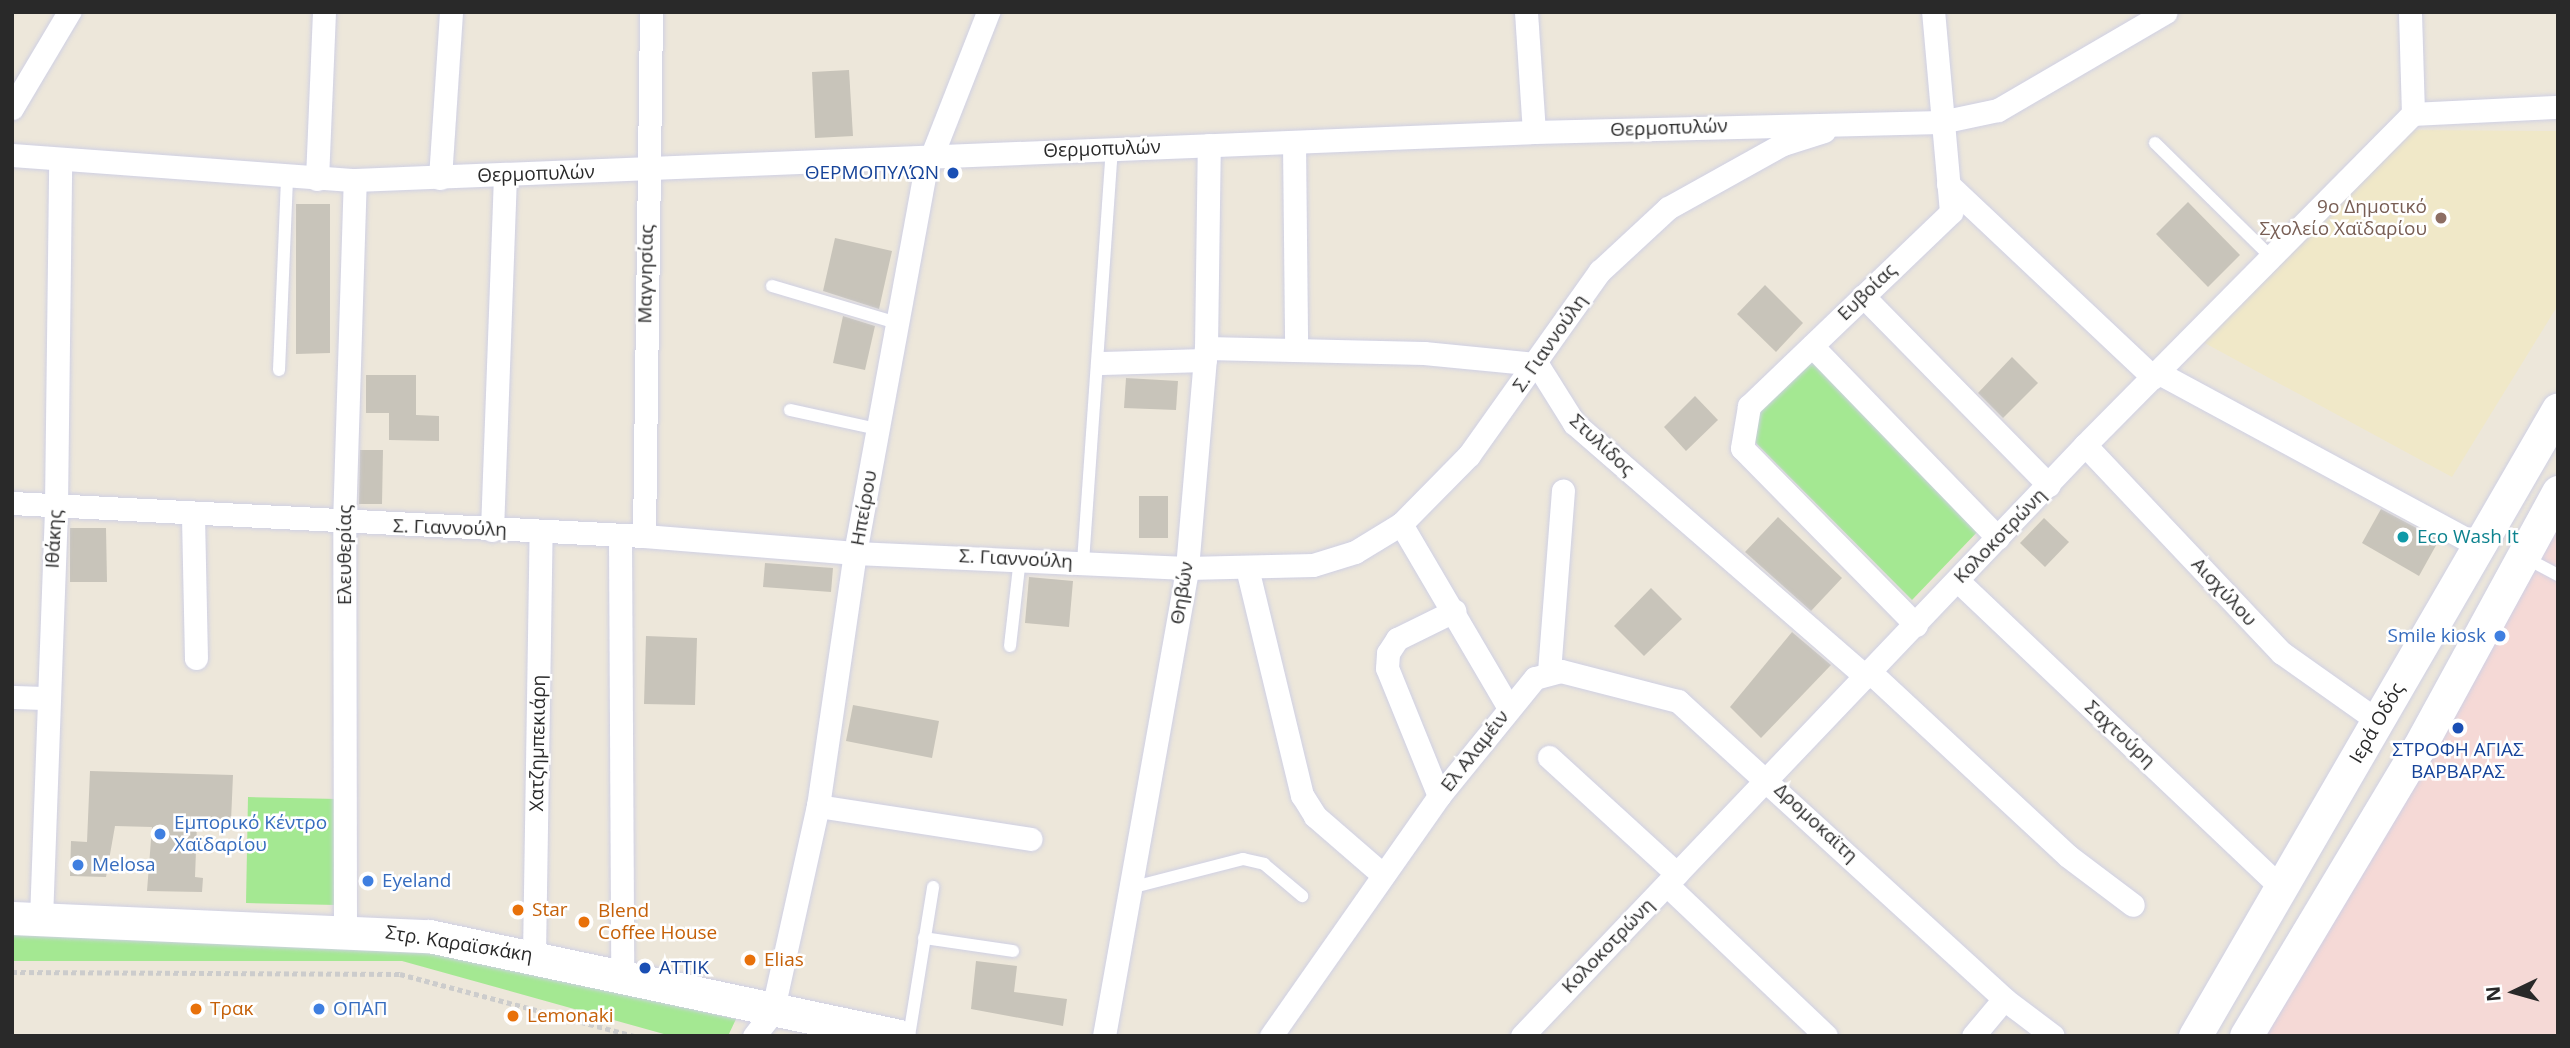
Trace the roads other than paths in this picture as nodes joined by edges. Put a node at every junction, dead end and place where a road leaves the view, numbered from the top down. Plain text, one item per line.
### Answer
1 (69, 12) edge
2 (324, 12) edge
3 (451, 12) edge
4 (651, 12) edge
5 (988, 12) edge
6 (1526, 12) edge
7 (1933, 12) edge
8 (2166, 12) edge
9 (2410, 12) edge
10 (2558, 107) edge
11 (12, 108) edge
12 (2413, 114) junction
13 (1941, 122) junction
14 (1844, 125) junction
15 (1534, 132) junction
16 (1294, 142) junction
17 (2155, 143) dead end
18 (1209, 145) junction
19 (1112, 149) junction
20 (12, 155) edge
21 (930, 155) junction
22 (60, 159) junction
23 (648, 169) junction
24 (505, 175) junction
25 (287, 177) junction
26 (440, 178) junction
27 (317, 179) junction
28 (355, 180) junction
29 (1948, 184) junction
30 (2269, 255) junction
31 (772, 286) dead end
32 (1863, 296) junction
33 (897, 323) junction
34 (1812, 346) junction
35 (1296, 349) junction
36 (1205, 354) junction
37 (1102, 363) junction
38 (1537, 364) junction
39 (279, 370) dead end
40 (2155, 375) junction
41 (2558, 409) edge
42 (790, 410) dead end
43 (877, 429) junction
44 (2085, 444) junction
45 (2049, 485) junction
46 (1563, 491) dead end
47 (2558, 492) edge
48 (12, 503) edge
49 (56, 506) junction
50 (193, 516) junction
51 (344, 524) junction
52 (1401, 524) junction
53 (492, 530) junction
54 (541, 531) junction
55 (620, 536) junction
56 (644, 536) junction
57 (1998, 538) junction
58 (2477, 545) junction
59 (855, 554) junction
60 (2521, 556) junction
61 (1020, 558) junction
62 (1083, 562) junction
63 (1187, 568) junction
64 (1247, 568) junction
65 (2558, 575) edge
66 (1958, 581) junction
67 (1454, 611) junction
68 (1916, 625) junction
69 (1010, 646) dead end
70 (197, 658) dead end
71 (1549, 672) junction
72 (1868, 675) junction
73 (12, 697) edge
74 (46, 698) junction
75 (1510, 708) junction
76 (2378, 721) junction
77 (1549, 757) dead end
78 (1769, 778) junction
79 (1439, 796) junction
80 (818, 806) junction
81 (1030, 839) dead end
82 (1383, 875) junction
83 (1672, 880) junction
84 (933, 887) dead end
85 (1130, 888) junction
86 (2282, 888) junction
87 (1302, 896) dead end
88 (2133, 905) dead end
89 (27, 918) edge
90 (345, 929) junction
91 (924, 938) junction
92 (1013, 951) dead end
93 (534, 956) junction
94 (622, 978) junction
95 (2004, 999) junction
96 (763, 1024) edge
97 (898, 1036) edge
98 (909, 1036) edge
99 (1104, 1036) edge
100 (1271, 1036) edge
101 (1522, 1036) edge
102 (1826, 1036) edge
103 (1973, 1036) edge
104 (2053, 1036) edge
105 (2195, 1036) edge
106 (2246, 1036) edge

1 - 11 street
2 - 27 street
3 - 26 street
4 - 23 street, Μαγνησίας
5 - 21 street, Ηπείρου
6 - 15 street
7 - 13 street, Ευβοίας
8 - 13 street, Θερμοπυλών
9 - 12 street
10 - 12 street
12 - 30 street, Κολοκοτρώνη
13 - 14 street, Θερμοπυλών
13 - 29 street, Ευβοίας
14 - 15 street, Θερμοπυλών
14 - 38 street, Σ. Γιαννούλη
15 - 16 street, Θερμοπυλών
16 - 18 street, Θερμοπυλών
16 - 35 street
17 - 30 lane
18 - 19 street, Θερμοπυλών
18 - 36 street, Θηβών
19 - 21 street, Θερμοπυλών
19 - 37 lane
20 - 22 street, Θερμοπυλών
21 - 23 street, Θερμοπυλών
21 - 33 street, Ηπείρου
22 - 25 street, Θερμοπυλών
22 - 49 street, Ιθάκης
23 - 24 street, Θερμοπυλών
23 - 56 street, Μαγνησίας
24 - 26 street, Θερμοπυλών
24 - 53 street
25 - 27 street, Θερμοπυλών
25 - 39 lane
26 - 28 street, Θερμοπυλών
27 - 28 street, Θερμοπυλών
28 - 51 street, Ελευθερίας
29 - 32 street, Ευβοίας
29 - 40 street
30 - 40 street, Κολοκοτρώνη
31 - 33 lane
32 - 34 street, Ευβοίας
32 - 45 street
33 - 43 street, Ηπείρου
34 - 57 street
34 - 68 street, Ευβοίας
35 - 36 street
35 - 38 street
36 - 37 street
36 - 63 street, Θηβών
37 - 62 lane
38 - 52 street, Σ. Γιαννούλη
38 - 72 street, Στυλίδος
40 - 44 street, Κολοκοτρώνη
40 - 58 street
41 - 58 main road, Ιερά Οδός
42 - 43 lane
43 - 59 street, Ηπείρου
44 - 45 street, Κολοκοτρώνη
44 - 76 street, Αισχύλου
45 - 57 street, Κολοκοτρώνη
46 - 71 street
47 - 60 main road
48 - 49 street, Σ. Γιαννούλη
49 - 50 street, Σ. Γιαννούλη
49 - 74 street, Ιθάκης
50 - 51 street, Σ. Γιαννούλη
50 - 70 street
51 - 53 street, Σ. Γιαννούλη
51 - 90 street, Ελευθερίας
52 - 64 street, Σ. Γιαννούλη
52 - 67 street
53 - 54 street, Σ. Γιαννούλη
54 - 55 street, Σ. Γιαννούλη
54 - 93 street, Χατζημπεκιάρη
55 - 56 street, Σ. Γιαννούλη
55 - 94 street
56 - 59 street, Σ. Γιαννούλη
57 - 66 street, Κολοκοτρώνη
58 - 76 main road, Ιερά Οδός
59 - 61 street, Σ. Γιαννούλη
59 - 80 street, Ηπείρου
60 - 65 lane
60 - 106 main road
61 - 62 street, Σ. Γιαννούλη
61 - 69 lane
62 - 63 street, Σ. Γιαννούλη
63 - 64 street, Σ. Γιαννούλη
63 - 85 street, Θηβών
64 - 82 street
66 - 68 street, Κολοκοτρώνη
66 - 86 street, Σαχτούρη
67 - 75 street
67 - 79 street
68 - 72 street, Κολοκοτρώνη
71 - 75 street, Ελ Αλαμέιν
71 - 78 street, Δρομοκαϊτη
72 - 78 street, Κολοκοτρώνη
72 - 88 street, Στυλίδος
73 - 74 street
74 - 89 street, Ιθάκης
75 - 79 street, Ελ Αλαμέιν
76 - 86 main road, Ιερά Οδός
77 - 83 street
78 - 83 street, Κολοκοτρώνη
78 - 95 street, Δρομοκαϊτη
79 - 82 street, Ελ Αλαμέιν
80 - 81 street
80 - 96 street, Ηπείρου
82 - 100 street, Ελ Αλαμέιν
83 - 101 street, Κολοκοτρώνη
83 - 102 street
84 - 91 lane
85 - 87 lane
85 - 99 street, Θηβών
86 - 105 main road, Ιερά Οδός
89 - 90 main road, Στρ. Καραϊσκάκη
90 - 93 main road, Στρ. Καραϊσκάκη
91 - 92 lane
91 - 98 lane
93 - 94 main road, Στρ. Καραϊσκάκη
94 - 96 main road, Στρ. Καραϊσκάκη
95 - 103 street
95 - 104 street, Δρομοκαϊτη
96 - 97 main road, Στρ. Καραϊσκάκη

